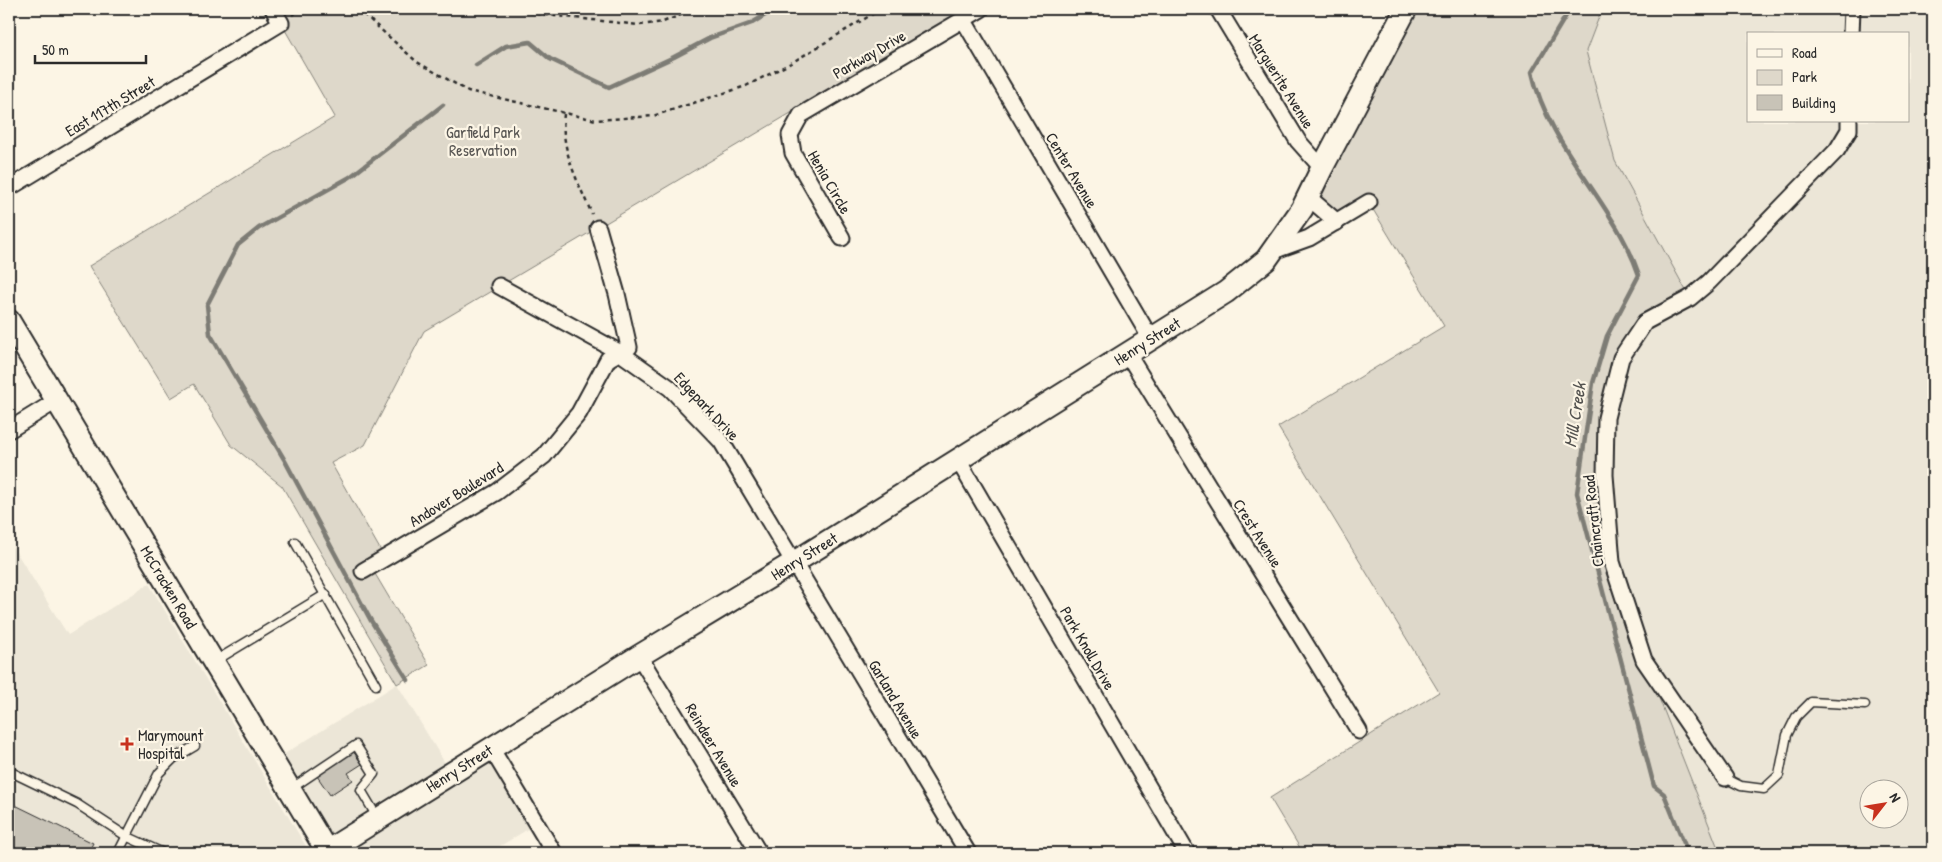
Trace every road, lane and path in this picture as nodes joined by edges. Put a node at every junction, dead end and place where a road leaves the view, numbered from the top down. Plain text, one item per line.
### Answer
1 (273, 9) edge
2 (358, 9) edge
3 (513, 9) edge
4 (696, 9) edge
5 (881, 9) edge
6 (981, 9) edge
7 (1218, 9) edge
8 (1406, 9) edge
9 (1852, 9) edge
10 (963, 19) junction
11 (1851, 32) edge
12 (564, 114) junction
13 (801, 114) joint
14 (1849, 122) edge
15 (1322, 168) junction
16 (9, 188) edge
17 (1308, 196) junction
18 (1369, 202) dead end
19 (1337, 222) junction
20 (598, 228) joint
21 (842, 238) dead end
22 (1273, 251) junction
23 (499, 286) dead end
24 (9, 321) edge
25 (1151, 339) junction
26 (620, 352) junction
27 (1126, 353) junction
28 (56, 401) junction
29 (9, 430) edge
30 (958, 460) junction
31 (295, 542) dead end
32 (794, 563) junction
33 (363, 571) dead end
34 (326, 594) junction
35 (639, 656) junction
36 (214, 662) junction
37 (376, 685) dead end
38 (1865, 705) dead end
39 (1359, 731) dead end
40 (195, 746) dead end
41 (491, 748) junction
42 (9, 771) edge
43 (1724, 778) joint
44 (290, 789) junction
45 (378, 819) junction
46 (126, 836) junction
47 (326, 852) edge
48 (118, 853) edge
49 (163, 853) edge
50 (554, 853) edge
51 (759, 853) edge
52 (968, 853) edge
53 (1188, 853) edge

1 - 16 street, East 117th Street
2 - 12 path
3 - 4 path
5 - 12 path
6 - 10 street, Parkway Drive
7 - 15 street, Marguerite Avenue
8 - 15 street, Henry Street
9 - 11 street
10 - 13 street, Parkway Drive
10 - 25 street, Center Avenue
12 - 20 path
13 - 21 street, Henia Circle
14 - 43 street, Chaincraft Road
15 - 17 street, Henry Street
17 - 19 street
17 - 22 street, Henry Street
18 - 19 street, Henry Street
19 - 22 street, Henry Street
20 - 26 street, Andover Boulevard
22 - 25 street, Henry Street
23 - 26 street, Edgepark Drive
24 - 28 street, McCracken Road
25 - 27 street, Henry Street
26 - 32 street, Edgepark Drive
26 - 33 street, Andover Boulevard
27 - 30 street, Henry Street
27 - 39 street, Crest Avenue
28 - 29 street
28 - 36 street, McCracken Road
30 - 32 street, Henry Street
30 - 53 street, Park Knoll Drive
31 - 34 lane
32 - 35 street, Henry Street
32 - 52 street, Garland Avenue
34 - 36 lane
34 - 37 lane
35 - 41 street, Henry Street
35 - 51 street, Reindeer Avenue
36 - 44 street, McCracken Road
38 - 43 lane
40 - 46 lane
41 - 45 street, Henry Street
41 - 50 street
42 - 46 lane
44 - 45 lane
44 - 47 street, McCracken Road
45 - 47 street, Henry Street
46 - 48 lane
46 - 49 lane

